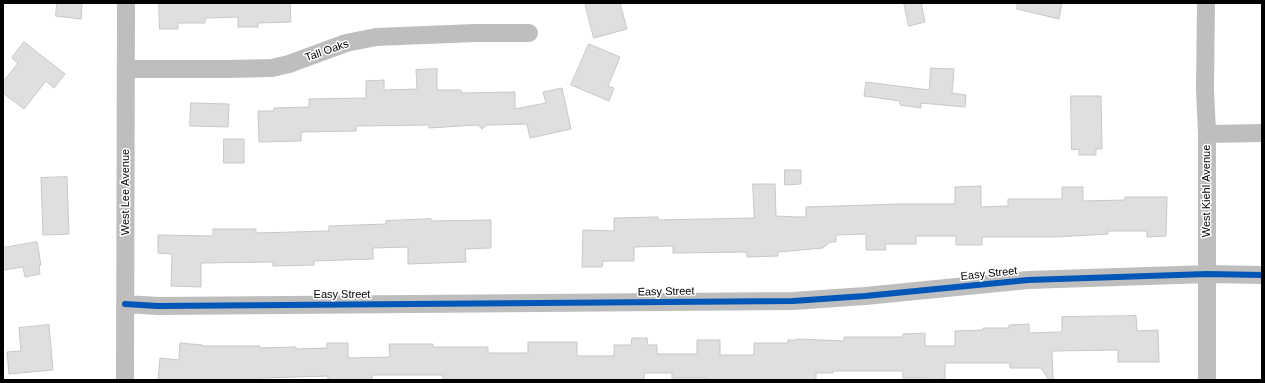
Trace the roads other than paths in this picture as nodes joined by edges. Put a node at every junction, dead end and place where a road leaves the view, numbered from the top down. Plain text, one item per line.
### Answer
1 (126, 3) edge
2 (1206, 3) edge
3 (529, 33) dead end
4 (126, 69) junction
5 (1262, 133) edge
6 (1207, 134) junction
7 (1207, 274) junction
8 (1262, 275) edge
9 (125, 304) junction
10 (125, 380) edge
11 (1207, 380) edge

1 - 4 street, West Lee Avenue
2 - 6 street, West Kiehl Avenue
3 - 4 street, Tall Oaks
4 - 9 street, West Lee Avenue
5 - 6 street
6 - 7 street, West Kiehl Avenue
7 - 8 street, Easy Street
7 - 9 street, Easy Street
7 - 11 street, West Kiehl Avenue
9 - 10 street, West Lee Avenue

